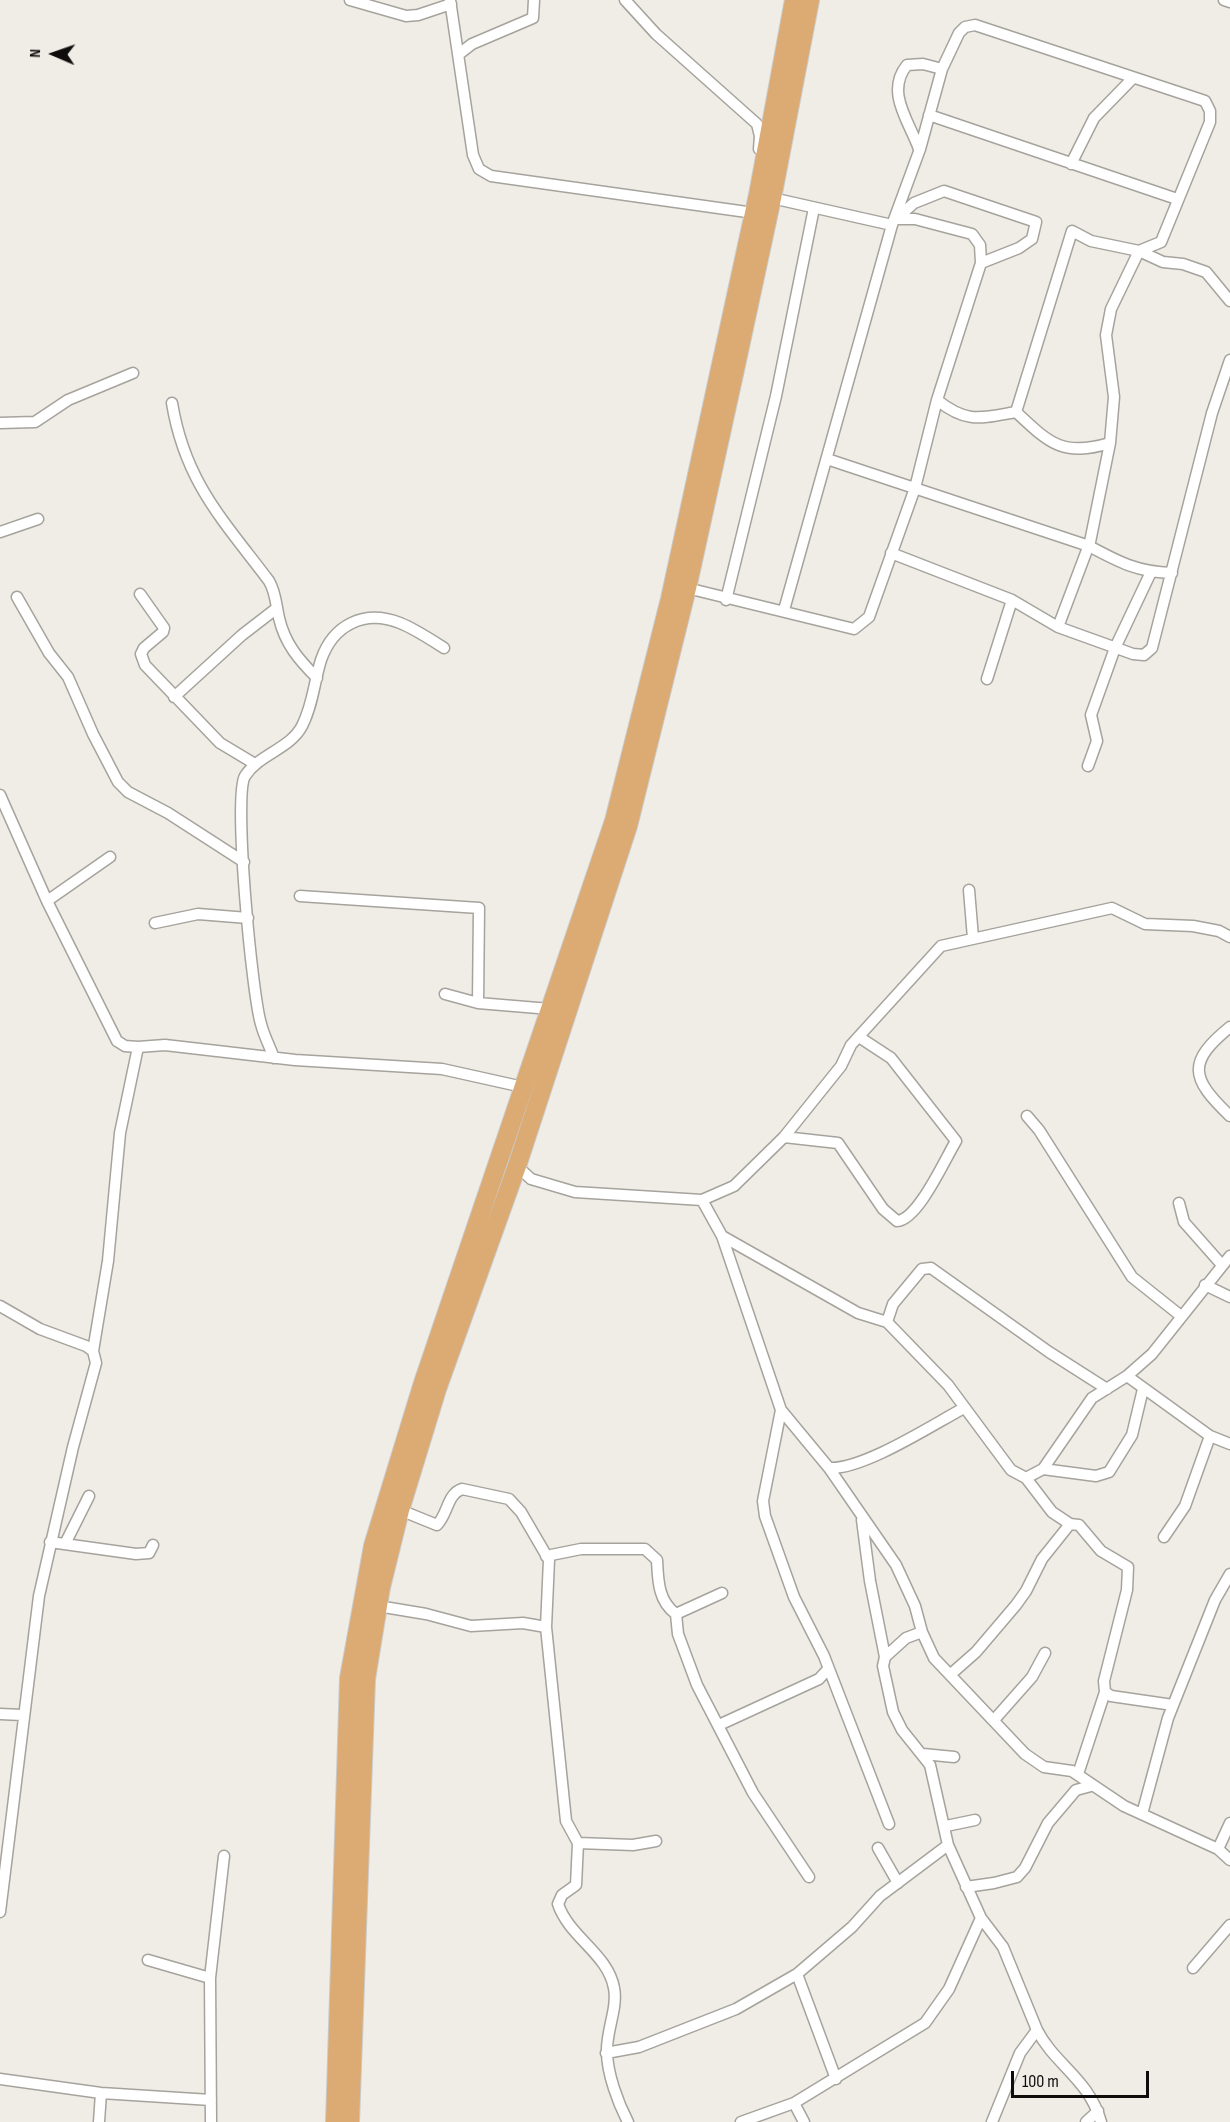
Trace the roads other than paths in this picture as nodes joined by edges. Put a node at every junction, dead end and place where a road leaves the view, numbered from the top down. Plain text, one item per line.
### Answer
1 (350, 0) edge
2 (534, 0) edge
3 (626, 0) edge
4 (794, 0) edge
5 (810, 0) edge
6 (1224, 0) edge
7 (451, 2) edge
8 (1230, 2) edge
9 (459, 54) junction
10 (942, 69) junction
11 (1133, 78) junction
12 (929, 115) junction
13 (920, 149) junction
14 (1071, 164) junction
15 (772, 198) junction
16 (1177, 199) junction
17 (814, 208) junction
18 (752, 212) junction
19 (894, 222) junction
20 (1139, 251) junction
21 (981, 263) junction
22 (1230, 301) edge
23 (1230, 360) edge
24 (133, 373) dead end
25 (723, 387) junction
26 (937, 400) junction
27 (172, 403) dead end
28 (1016, 412) junction
29 (0, 423) edge
30 (1110, 442) junction
31 (827, 459) junction
32 (915, 488) junction
33 (38, 519) dead end
34 (0, 532) edge
35 (1089, 546) junction
36 (891, 553) junction
37 (1152, 572) junction
38 (1172, 573) junction
39 (687, 588) junction
40 (140, 594) dead end
41 (17, 597) dead end
42 (726, 600) junction
43 (1011, 600) junction
44 (277, 608) junction
45 (784, 610) junction
46 (1058, 627) junction
47 (444, 648) dead end
48 (1115, 648) junction
49 (317, 678) junction
50 (987, 679) dead end
51 (174, 697) junction
52 (255, 764) junction
53 (1088, 766) dead end
54 (0, 795) edge
55 (110, 857) dead end
56 (244, 862) junction
57 (969, 890) dead end
58 (300, 896) dead end
59 (48, 901) junction
60 (248, 918) junction
61 (155, 923) dead end
62 (1230, 937) edge
63 (973, 938) junction
64 (445, 994) dead end
65 (478, 1003) junction
66 (550, 1009) junction
67 (1230, 1027) edge
68 (859, 1036) junction
69 (138, 1047) junction
70 (274, 1058) junction
71 (523, 1087) junction
72 (1027, 1116) dead end
73 (1230, 1116) edge
74 (784, 1137) junction
75 (517, 1166) junction
76 (702, 1200) junction
77 (1179, 1203) dead end
78 (722, 1236) junction
79 (1230, 1256) edge
80 (1222, 1265) junction
81 (1205, 1285) junction
82 (1230, 1297) edge
83 (0, 1306) edge
84 (1181, 1316) junction
85 (887, 1323) junction
86 (93, 1351) junction
87 (1128, 1376) junction
88 (1107, 1389) junction
89 (1143, 1389) junction
90 (964, 1408) junction
91 (781, 1410) junction
92 (1210, 1436) junction
93 (1230, 1444) edge
94 (829, 1468) junction
95 (1043, 1469) junction
96 (1026, 1478) junction
97 (88, 1496) dead end
98 (400, 1510) junction
99 (861, 1518) junction
100 (1070, 1524) junction
101 (385, 1535) junction
102 (1164, 1537) dead end
103 (50, 1542) junction
104 (65, 1544) junction
105 (153, 1545) dead end
106 (546, 1556) junction
107 (1230, 1574) edge
108 (722, 1593) dead end
109 (378, 1606) junction
110 (676, 1614) junction
111 (546, 1628) junction
112 (922, 1632) junction
113 (1045, 1653) dead end
114 (885, 1657) junction
115 (828, 1669) junction
116 (951, 1674) junction
117 (819, 1678) junction
118 (833, 1681) junction
119 (1105, 1692) junction
120 (1173, 1705) junction
121 (0, 1713) edge
122 (22, 1715) junction
123 (994, 1720) junction
124 (719, 1725) junction
125 (923, 1754) junction
126 (954, 1757) dead end
127 (1078, 1774) junction
128 (1091, 1786) junction
129 (1142, 1814) junction
130 (975, 1820) dead end
131 (1230, 1823) edge
132 (889, 1824) dead end
133 (946, 1826) junction
134 (656, 1841) dead end
135 (578, 1842) junction
136 (948, 1845) junction
137 (878, 1848) dead end
138 (1218, 1849) junction
139 (224, 1856) dead end
140 (1230, 1860) edge
141 (809, 1877) dead end
142 (898, 1883) junction
143 (966, 1887) junction
144 (0, 1912) edge
145 (981, 1918) junction
146 (1230, 1925) edge
147 (148, 1960) dead end
148 (1193, 1968) dead end
149 (797, 1974) junction
150 (210, 1978) junction
151 (1037, 2030) junction
152 (606, 2053) junction
153 (0, 2079) edge
154 (837, 2079) junction
155 (101, 2093) junction
156 (211, 2100) junction
157 (794, 2103) junction
158 (1100, 2116) edge
159 (99, 2122) edge
160 (212, 2122) edge
161 (335, 2122) edge
162 (350, 2122) edge
163 (628, 2122) edge
164 (741, 2122) edge
165 (804, 2122) edge
166 (992, 2122) edge
167 (1086, 2122) edge

1 - 7 street
2 - 9 street
3 - 18 street
4 - 18 main road
5 - 15 main road
6 - 8 street
7 - 9 street
9 - 18 street
10 - 11 street
10 - 12 street
10 - 13 street
11 - 14 street
11 - 16 street
12 - 13 street
12 - 14 street
13 - 19 street
14 - 16 street
15 - 17 street
15 - 25 main road
16 - 20 street
17 - 19 street
17 - 42 street
18 - 25 main road
19 - 21 street
19 - 21 street
19 - 31 street
20 - 22 street
20 - 28 street
20 - 30 street
21 - 26 street
23 - 38 street
24 - 29 street
25 - 39 main road
25 - 66 main road
26 - 28 street
26 - 32 street
27 - 44 street
28 - 30 street
30 - 35 street
31 - 32 street
31 - 45 street
32 - 35 street
32 - 36 street
33 - 34 street
35 - 37 street
35 - 46 street
36 - 43 street
36 - 45 street
37 - 38 street
37 - 48 street
38 - 48 street
39 - 42 street
39 - 75 main road
40 - 51 street
41 - 56 street
42 - 45 street
43 - 46 street
43 - 50 street
44 - 49 street
44 - 51 street
46 - 48 street
47 - 49 street
48 - 53 street
49 - 52 street
51 - 52 street
52 - 56 street
54 - 59 street
55 - 59 street
56 - 60 street
57 - 63 street
58 - 65 street
59 - 69 street
60 - 61 street
60 - 70 street
62 - 63 street
63 - 68 street
64 - 65 street
65 - 66 street
66 - 71 main road
67 - 73 street
68 - 74 street
68 - 74 street
69 - 70 street
69 - 86 street
70 - 71 street
71 - 101 main road
72 - 84 street
74 - 76 street
75 - 76 street
75 - 98 main road
76 - 78 street
77 - 80 street
78 - 85 street
78 - 91 street
79 - 80 street
80 - 81 street
81 - 82 street
81 - 84 street
83 - 86 street
84 - 87 street
85 - 88 street
85 - 90 street
86 - 103 street
87 - 88 street
87 - 89 street
88 - 95 street
89 - 92 street
89 - 95 street
90 - 94 street
90 - 96 street
91 - 94 street
91 - 115 street
92 - 93 street
92 - 102 street
94 - 99 street
95 - 96 street
96 - 100 street
97 - 104 street
98 - 101 main road
98 - 106 street
99 - 112 street
99 - 114 street
100 - 116 street
100 - 119 street
101 - 109 main road
101 - 161 main road
103 - 104 street
103 - 122 street
104 - 105 street
106 - 110 street
106 - 111 street
107 - 120 street
108 - 110 street
109 - 111 street
109 - 162 main road
110 - 124 street
111 - 135 street
112 - 114 street
112 - 116 street
113 - 123 street
114 - 125 street
115 - 117 street
115 - 118 street
116 - 123 street
117 - 118 street
117 - 124 street
118 - 132 street
119 - 120 street
119 - 127 street
120 - 129 street
121 - 122 street
122 - 144 street
123 - 127 street
124 - 141 street
125 - 126 street
125 - 133 street
127 - 128 street
128 - 129 street
128 - 143 street
129 - 138 street
130 - 133 street
131 - 138 street
133 - 136 street
134 - 135 street
135 - 152 street
136 - 142 street
136 - 143 street
137 - 142 street
138 - 140 street
139 - 150 street
142 - 149 street
143 - 145 street
145 - 151 street
145 - 154 street
146 - 148 street
147 - 150 street
149 - 152 street
149 - 154 street
150 - 156 street
151 - 158 street
151 - 166 street
152 - 163 street
153 - 155 street
154 - 157 street
155 - 156 street
155 - 159 street
156 - 160 street
157 - 164 street
157 - 165 street
158 - 167 street

